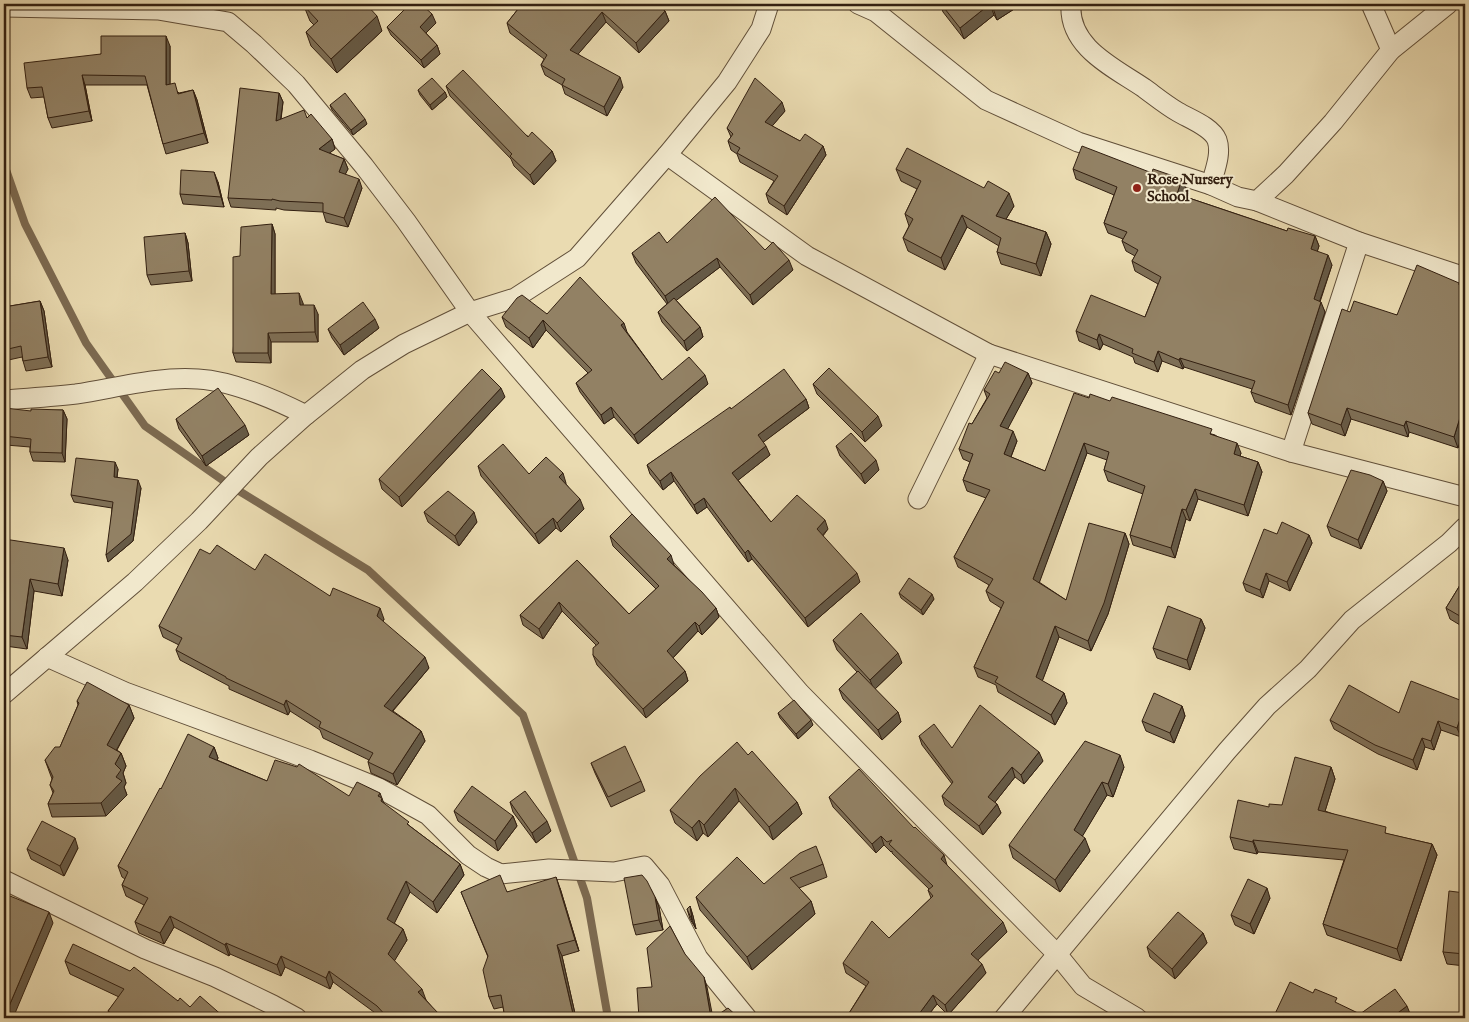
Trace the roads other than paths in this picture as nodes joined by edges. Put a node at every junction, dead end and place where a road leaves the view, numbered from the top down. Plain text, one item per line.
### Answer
1 (769, 4) edge
2 (858, 4) edge
3 (1070, 4) edge
4 (1371, 4) edge
5 (1448, 4) edge
6 (4, 7) edge
7 (1390, 50) junction
8 (667, 156) junction
9 (1211, 185) junction
10 (1257, 201) junction
11 (1359, 242) junction
12 (1465, 277) edge
13 (470, 312) junction
14 (989, 354) junction
15 (4, 400) edge
16 (306, 415) junction
17 (1291, 452) junction
18 (1465, 497) edge
19 (918, 499) dead end
20 (1465, 527) edge
21 (47, 657) junction
22 (4, 694) edge
23 (4, 880) edge
24 (1057, 954) junction
25 (297, 1018) edge
26 (747, 1018) edge
27 (1004, 1018) edge
28 (1137, 1018) edge

1 - 8 street
2 - 9 street
3 - 9 street
4 - 7 street
5 - 7 street
6 - 13 street
7 - 10 street
8 - 13 street
8 - 14 street
9 - 10 street
10 - 11 street
11 - 12 street
11 - 17 street
13 - 16 street
13 - 24 street
14 - 17 street
14 - 19 street
15 - 16 street
16 - 21 street
17 - 18 street
20 - 24 street
21 - 22 street
21 - 26 street
23 - 25 street
24 - 27 street
24 - 28 street

